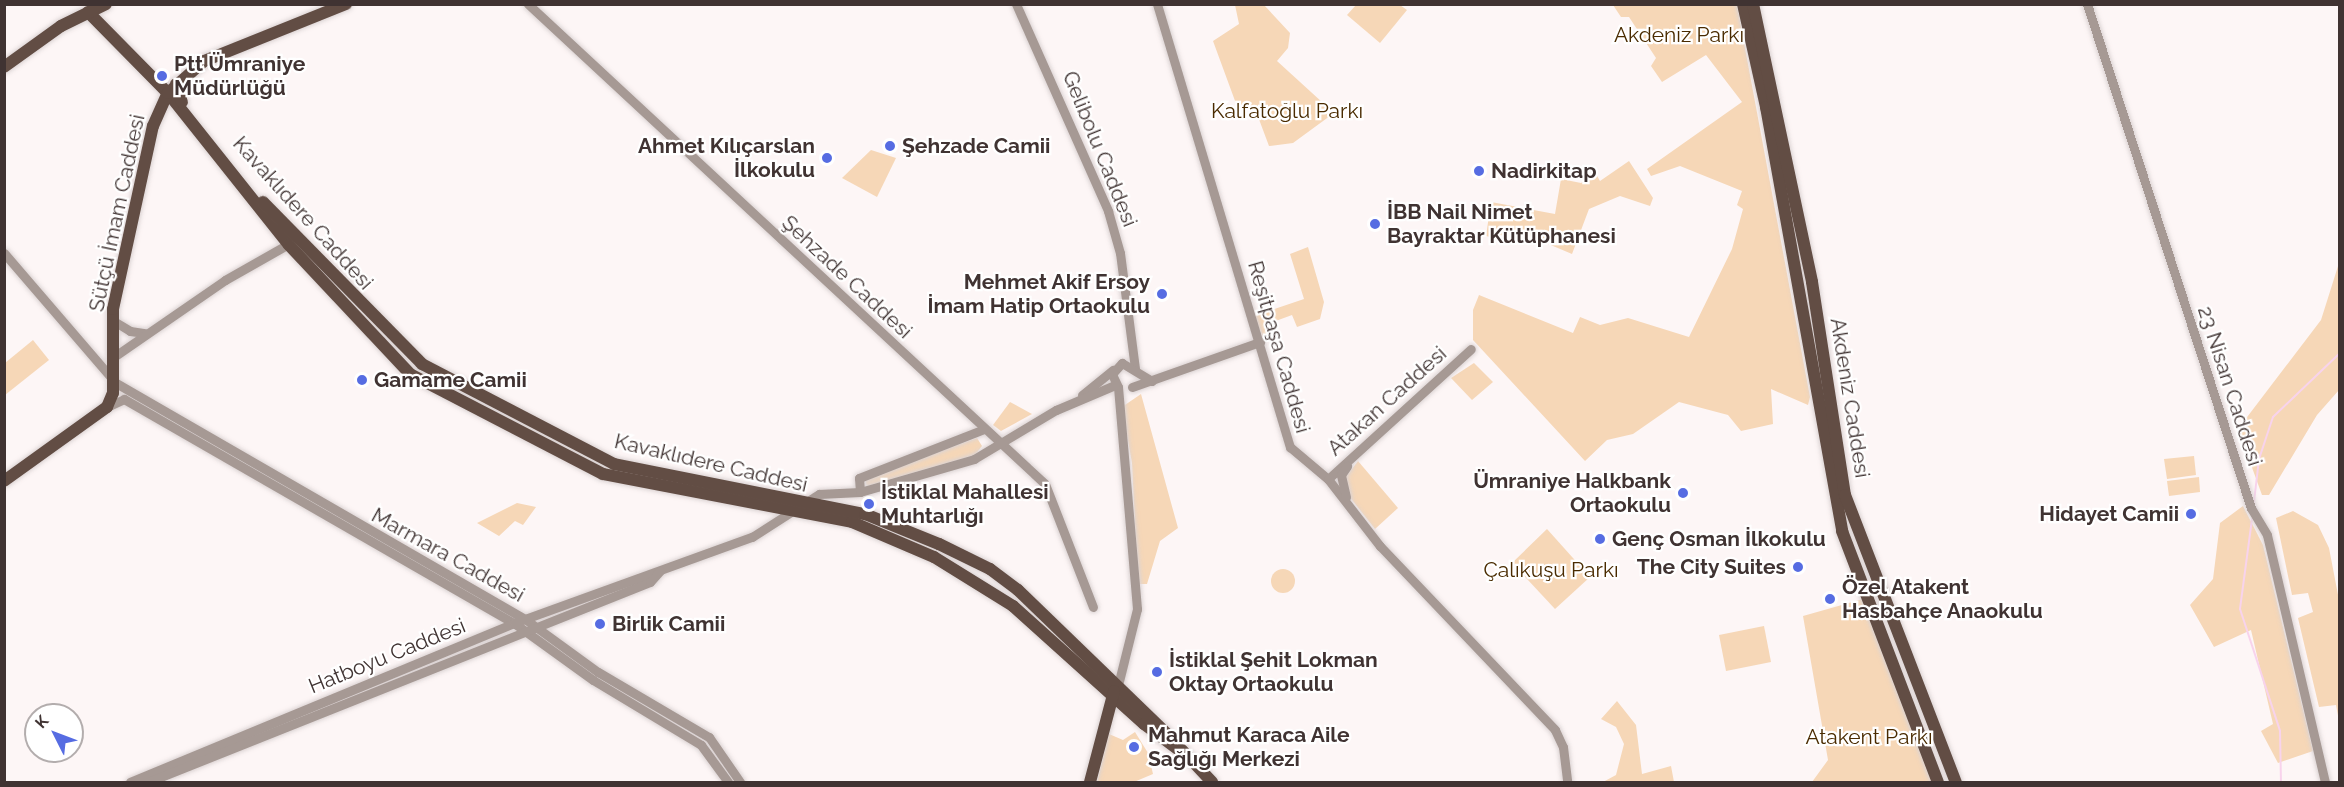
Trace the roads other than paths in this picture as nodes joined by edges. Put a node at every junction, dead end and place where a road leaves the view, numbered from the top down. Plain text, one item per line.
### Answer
1 (106, 4) edge
2 (346, 4) edge
3 (528, 4) edge
4 (1016, 4) edge
5 (1157, 4) edge
6 (1743, 4) edge
7 (1753, 4) edge
8 (2087, 4) edge
9 (88, 12) junction
10 (4, 67) edge
11 (172, 89) junction
12 (293, 242) junction
13 (4, 253) edge
14 (112, 320) junction
15 (146, 333) junction
16 (1260, 342) junction
17 (1471, 349) dead end
18 (1133, 350) junction
19 (115, 356) junction
20 (422, 364) junction
21 (1114, 369) junction
22 (1136, 370) junction
23 (410, 374) junction
24 (1152, 381) junction
25 (117, 383) junction
26 (1117, 386) junction
27 (1130, 387) junction
28 (1116, 401) junction
29 (1070, 403) junction
30 (107, 406) junction
31 (984, 429) junction
32 (1001, 444) junction
33 (1359, 450) junction
34 (595, 455) junction
35 (260, 466) junction
36 (589, 469) junction
37 (250, 470) junction
38 (613, 470) junction
39 (1328, 479) junction
40 (4, 481) edge
41 (860, 492) junction
42 (807, 505) junction
43 (1352, 511) junction
44 (794, 514) junction
45 (660, 571) junction
46 (580, 599) junction
47 (592, 606) junction
48 (1093, 607) dead end
49 (525, 620) junction
50 (514, 623) junction
51 (531, 629) junction
52 (432, 658) junction
53 (444, 664) junction
54 (1115, 690) junction
55 (312, 706) junction
56 (317, 715) junction
57 (716, 745) junction
58 (708, 751) junction
59 (160, 767) junction
60 (168, 774) junction
61 (130, 781) edge
62 (148, 783) edge
63 (728, 783) edge
64 (740, 783) edge
65 (1090, 783) edge
66 (1212, 783) edge
67 (1567, 783) edge
68 (1938, 783) edge
69 (1956, 783) edge
70 (2325, 783) edge

1 - 9 main road
2 - 11 main road
3 - 31 street, Şehzade Caddesi
4 - 18 street, Gelibolu Caddesi
5 - 16 street, Reşitpaşa Caddesi
6 - 68 main road, Akdeniz Caddesi
7 - 69 main road, Akdeniz Caddesi
8 - 70 street, 23 Nisan Caddesi
9 - 10 main road
9 - 11 main road, Kavaklıdere Caddesi
11 - 12 main road, Kavaklıdere Caddesi
11 - 14 main road, Sütçü İmam Caddesi
12 - 15 street
12 - 20 main road, Kavaklıdere Caddesi
12 - 23 main road, Kavaklıdere Caddesi
13 - 25 street, Marmara Caddesi
14 - 15 street
14 - 19 main road, Sütçü İmam Caddesi
15 - 19 street
16 - 24 street
16 - 39 street, Reşitpaşa Caddesi
17 - 33 street, Atakan Caddesi
18 - 21 street
18 - 22 street, Gelibolu Caddesi
19 - 25 main road, Sütçü İmam Caddesi
20 - 23 main road
20 - 34 main road, Kavaklıdere Caddesi
21 - 22 street
21 - 26 street
21 - 29 street, Hatboyu Caddesi
22 - 24 street
22 - 27 street, Gelibolu Caddesi
23 - 36 main road, Kavaklıdere Caddesi
24 - 27 street
25 - 30 main road, Sütçü İmam Caddesi
25 - 35 street, Marmara Caddesi
26 - 27 street
26 - 28 street
26 - 29 street, Hatboyu Caddesi
27 - 28 street, Gelibolu Caddesi
28 - 54 street
29 - 32 street, Hatboyu Caddesi
30 - 37 street, Marmara Caddesi
30 - 40 main road
31 - 32 street, Şehzade Caddesi
31 - 41 street
32 - 41 street, Hatboyu Caddesi
32 - 48 street, Şehzade Caddesi
33 - 39 street, Atakan Caddesi
33 - 43 street
34 - 36 main road
34 - 38 main road, Kavaklıdere Caddesi
35 - 37 street
35 - 49 street, Marmara Caddesi
36 - 38 main road, Kavaklıdere Caddesi
37 - 50 street, Marmara Caddesi
38 - 42 main road, Kavaklıdere Caddesi
38 - 44 main road, Kavaklıdere Caddesi
39 - 43 street, Reşitpaşa Caddesi
41 - 42 street, Hatboyu Caddesi
42 - 44 street, Hatboyu Caddesi
42 - 54 main road, Kavaklıdere Caddesi
43 - 67 street, Reşitpaşa Caddesi
44 - 45 street, Hatboyu Caddesi
44 - 54 main road, Kavaklıdere Caddesi
45 - 46 street, Hatboyu Caddesi
45 - 47 street, Hatboyu Caddesi
46 - 47 street
46 - 49 street, Hatboyu Caddesi
47 - 51 street, Hatboyu Caddesi
49 - 50 street, Hatboyu Caddesi
49 - 51 street, Marmara Caddesi
50 - 51 street, Marmara Caddesi
50 - 52 street, Hatboyu Caddesi
51 - 53 street, Hatboyu Caddesi
51 - 57 street, Marmara Caddesi
51 - 58 street, Marmara Caddesi
52 - 53 street
52 - 55 street, Hatboyu Caddesi
53 - 56 street, Hatboyu Caddesi
54 - 65 main road
54 - 66 main road
55 - 56 street
55 - 59 street, Hatboyu Caddesi
56 - 60 street, Hatboyu Caddesi
57 - 58 street
57 - 64 street, Marmara Caddesi
58 - 63 street, Marmara Caddesi
59 - 60 street
59 - 61 street, Hatboyu Caddesi
60 - 62 street, Hatboyu Caddesi

